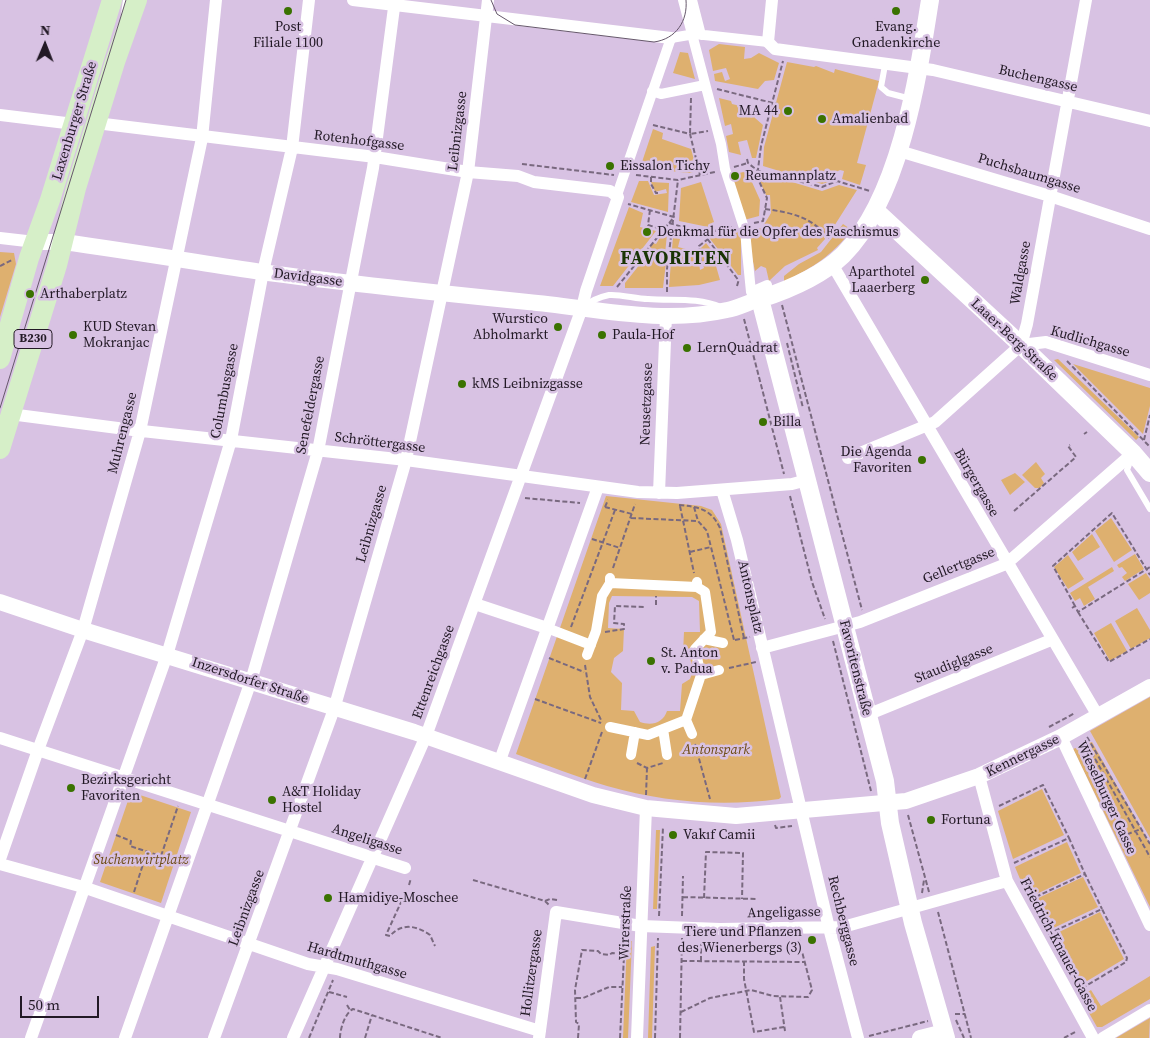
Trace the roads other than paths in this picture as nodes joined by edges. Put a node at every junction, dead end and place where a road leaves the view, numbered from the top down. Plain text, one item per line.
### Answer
1 (112, 0) edge
2 (126, 0) edge
3 (137, 0) edge
4 (216, 0) edge
5 (309, 0) edge
6 (353, 0) edge
7 (488, 0) edge
8 (683, 0) edge
9 (692, 0) edge
10 (772, 0) edge
11 (930, 0) edge
12 (1086, 0) edge
13 (394, 3) edge
14 (486, 16) junction
15 (127, 30) junction
16 (696, 35) junction
17 (670, 38) junction
18 (768, 42) junction
19 (885, 65) junction
20 (918, 69) junction
21 (706, 86) junction
22 (652, 91) junction
23 (911, 99) junction
24 (1069, 101) junction
25 (0, 114) edge
26 (1150, 121) edge
27 (96, 123) junction
28 (74, 124) junction
29 (202, 138) junction
30 (292, 148) junction
31 (899, 151) junction
32 (375, 157) junction
33 (468, 172) junction
34 (1050, 196) junction
35 (618, 198) junction
36 (874, 210) junction
37 (1150, 229) edge
38 (0, 238) edge
39 (35, 242) junction
40 (63, 242) junction
41 (176, 259) junction
42 (832, 264) junction
43 (263, 272) junction
44 (350, 283) junction
45 (442, 294) junction
46 (763, 295) junction
47 (582, 308) junction
48 (729, 310) junction
49 (666, 316) junction
50 (1021, 344) junction
51 (0, 359) edge
52 (1150, 375) edge
53 (10, 414) junction
54 (926, 427) junction
55 (140, 431) junction
56 (231, 440) junction
57 (1138, 446) junction
58 (0, 449) edge
59 (318, 451) junction
60 (848, 458) dead end
61 (406, 460) junction
62 (1150, 473) edge
63 (520, 476) junction
64 (807, 480) junction
65 (598, 487) junction
66 (722, 490) junction
67 (659, 493) junction
68 (1150, 509) edge
69 (1006, 564) junction
70 (656, 585) junction
71 (656, 601) dead end
72 (0, 602) edge
73 (475, 604) junction
74 (845, 627) junction
75 (547, 628) junction
76 (84, 630) junction
77 (704, 639) junction
78 (1051, 640) junction
79 (723, 643) road end
80 (762, 647) junction
81 (167, 655) junction
82 (719, 670) road end
83 (701, 675) junction
84 (251, 681) junction
85 (1150, 688) edge
86 (334, 709) junction
87 (867, 715) junction
88 (1098, 716) junction
89 (686, 720) junction
90 (608, 726) road end
91 (663, 729) junction
92 (635, 732) junction
93 (692, 734) road end
94 (426, 736) junction
95 (0, 738) edge
96 (1061, 738) junction
97 (38, 750) junction
98 (667, 754) road end
99 (631, 755) road end
100 (499, 763) junction
101 (124, 776) junction
102 (979, 776) junction
103 (206, 803) junction
104 (887, 803) junction
105 (646, 808) junction
106 (801, 811) junction
107 (290, 831) junction
108 (372, 857) junction
109 (0, 859) edge
110 (0, 864) edge
111 (409, 871) road end
112 (1007, 881) junction
113 (83, 887) junction
114 (558, 906) joint
115 (910, 909) junction
116 (168, 915) junction
117 (641, 921) junction
118 (1150, 925) edge
119 (829, 928) junction
120 (250, 942) junction
121 (329, 970) junction
122 (1150, 1010) edge
123 (539, 1034) edge
124 (945, 1035) edge
125 (862, 1037) edge
126 (31, 1038) edge
127 (125, 1038) edge
128 (214, 1038) edge
129 (293, 1038) edge
130 (636, 1038) edge
131 (920, 1038) edge
132 (1093, 1038) edge
133 (1104, 1038) edge

1 - 28 main road, Laxenburger Straße / B230
2 - 15 lane
3 - 15 main road, Laxenburger Straße / B230
4 - 29 street, Muhrengasse
5 - 30 street, Columbusgasse
6 - 13 street
7 - 14 street, Leibnizgasse
8 - 16 street
9 - 16 street
10 - 18 street
11 - 20 main road
12 - 24 street, Waldgasse
13 - 14 street
13 - 32 street, Senefeldergasse
14 - 17 street
14 - 33 street, Leibnizgasse
15 - 27 main road, Laxenburger Straße / B230
16 - 17 street
16 - 18 street
16 - 21 street
17 - 22 street
18 - 19 street
19 - 20 street
19 - 23 lane
20 - 23 main road
20 - 24 street, Buchengasse
21 - 22 street
21 - 46 street
22 - 35 street
23 - 31 main road
24 - 26 street, Buchengasse
24 - 34 street, Waldgasse
25 - 28 street
27 - 29 street, Rotenhofgasse
27 - 40 main road, Laxenburger Straße / B230
28 - 39 main road, Laxenburger Straße / B230
29 - 30 street, Rotenhofgasse
29 - 41 street, Muhrengasse
30 - 32 street, Rotenhofgasse
30 - 43 street, Columbusgasse
31 - 34 street, Puchsbaumgasse
31 - 36 main road
32 - 33 street, Rotenhofgasse
32 - 44 street, Senefeldergasse
33 - 35 street, Rotenhofgasse
33 - 45 street, Leibnizgasse
34 - 37 street, Puchsbaumgasse
34 - 50 street, Waldgasse
35 - 47 street
36 - 42 main road
36 - 50 main road, Laaer-Berg-Straße
38 - 39 street
39 - 40 street, Davidgasse
39 - 51 main road, B230
40 - 41 street, Davidgasse
40 - 53 main road, B230
41 - 43 street, Davidgasse
41 - 55 street, Muhrengasse
42 - 46 main road
42 - 54 street, Bürgergasse
43 - 44 street, Davidgasse
43 - 56 street, Columbusgasse
44 - 45 street, Davidgasse
44 - 59 street, Senefeldergasse
45 - 47 street, Davidgasse
45 - 61 street, Leibnizgasse
46 - 48 street
46 - 64 main road, Favoritenstraße
47 - 48 lane
47 - 49 street
47 - 63 street, Ettenreichgasse
48 - 49 street
49 - 67 street, Neusetzgasse
50 - 52 street, Kudlichgasse
50 - 54 street
50 - 57 main road, Laaer-Berg-Straße
53 - 55 street, Schröttergasse
53 - 58 main road, B230
54 - 60 street
54 - 69 street, Bürgergasse
55 - 56 street, Schröttergasse
55 - 76 street, Muhrengasse
56 - 59 street, Schröttergasse
56 - 81 street, Columbusgasse
57 - 62 main road, Laaer-Berg-Straße
57 - 68 lane
57 - 69 street, Gellertgasse
59 - 61 street, Schröttergasse
59 - 84 street, Senefeldergasse
61 - 63 street, Schröttergasse
61 - 86 street, Leibnizgasse
63 - 65 street, Schröttergasse
63 - 73 street, Ettenreichgasse
64 - 66 street
64 - 74 main road, Favoritenstraße
65 - 67 street
65 - 75 street
66 - 67 street
66 - 80 street, Antonsplatz
69 - 74 street, Gellertgasse
69 - 78 street, Bürgergasse
70 - 71 street
70 - 75 street
70 - 77 street
72 - 76 street, Inzersdorfer Straße
73 - 75 street
73 - 94 street, Ettenreichgasse
74 - 80 street, Gellertgasse
74 - 87 main road, Favoritenstraße
75 - 100 street
76 - 81 street, Inzersdorfer Straße
76 - 97 street, Muhrengasse
77 - 79 street
77 - 83 street
78 - 87 street, Staudiglgasse
78 - 88 street, Bürgergasse
80 - 106 street, Antonsplatz
81 - 84 street, Inzersdorfer Straße
81 - 101 street, Columbusgasse
82 - 83 street
83 - 89 street
84 - 86 street, Inzersdorfer Straße
84 - 103 street, Senefeldergasse
85 - 88 street, Kennergasse
86 - 94 street, Inzersdorfer Straße
86 - 107 street, Leibnizgasse
87 - 104 main road, Favoritenstraße
88 - 96 street, Kennergasse
89 - 91 street
89 - 93 street
90 - 92 street
91 - 92 street
91 - 98 street
92 - 99 street
94 - 100 street, Inzersdorfer Straße
94 - 108 street, Ettenreichgasse
95 - 97 street
96 - 102 street, Kennergasse
96 - 118 street, Wieselburger Gasse
97 - 101 street
97 - 109 street, Muhrengasse
100 - 105 street
101 - 103 street
101 - 113 street
102 - 104 street, Kennergasse
102 - 112 street, Friedrich-Knauer-Gasse
103 - 107 street, Angeligasse
103 - 116 street
104 - 106 street
104 - 115 main road, Favoritenstraße
105 - 106 street
105 - 117 street, Wirerstraße
106 - 119 street, Rechberggasse
107 - 108 street, Angeligasse
107 - 120 street, Leibnizgasse
108 - 111 street, Angeligasse
108 - 121 street, Ettenreichgasse
110 - 113 street
112 - 115 street, Angeligasse
112 - 132 street, Friedrich-Knauer-Gasse
113 - 116 street
113 - 126 street
114 - 117 street, Angeligasse
114 - 123 street, Hollitzergasse
115 - 119 street, Angeligasse
115 - 124 main road, Favoritenstraße
116 - 120 street, Hardtmuthgasse
116 - 127 street
117 - 119 street, Angeligasse
117 - 130 street, Wirerstraße
119 - 125 street, Rechberggasse
120 - 121 street, Hardtmuthgasse
120 - 128 street, Leibnizgasse
121 - 123 street, Hardtmuthgasse
121 - 129 street, Ettenreichgasse
122 - 133 street
124 - 131 street

